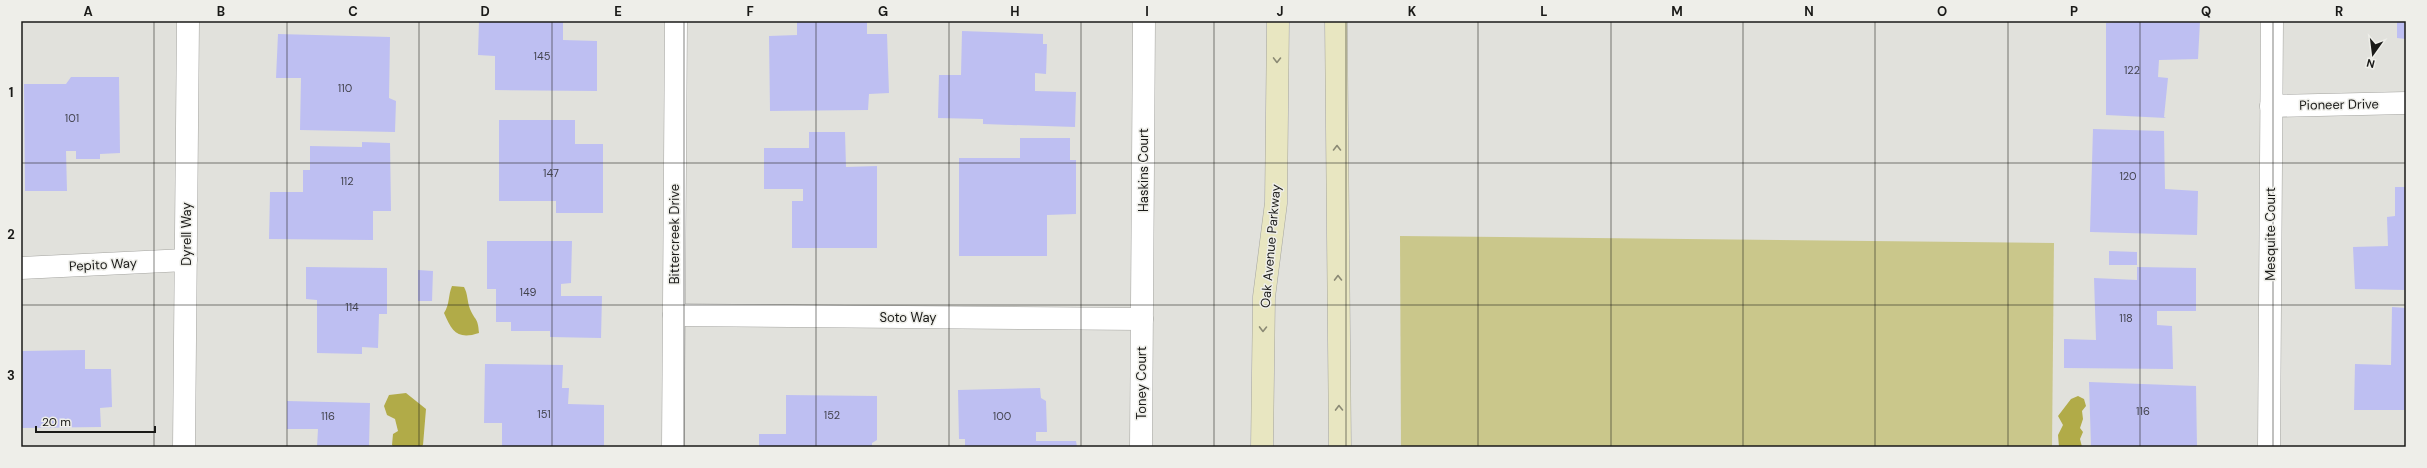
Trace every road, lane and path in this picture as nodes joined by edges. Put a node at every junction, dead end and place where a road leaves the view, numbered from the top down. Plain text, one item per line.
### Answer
1 (188, 21) edge
2 (676, 21) edge
3 (1144, 21) edge
4 (1278, 21) edge
5 (1336, 21) edge
6 (2272, 21) edge
7 (2406, 103) edge
8 (2271, 106) junction
9 (186, 260) junction
10 (21, 268) edge
11 (674, 315) junction
12 (1142, 318) junction
13 (184, 447) edge
14 (673, 447) edge
15 (1141, 447) edge
16 (1262, 447) edge
17 (1340, 447) edge
18 (2269, 447) edge

1 - 9 street, Dyrell Way
2 - 11 street, Bittercreek Drive
3 - 12 street, Haskins Court
4 -> 16 street, Oak Avenue Parkway
17 -> 5 street
6 - 8 street, Mesquite Court
7 - 8 street, Pioneer Drive
8 - 18 street, Mesquite Court
9 - 10 street, Pepito Way
9 - 13 street, Dyrell Way
11 - 12 street, Soto Way
11 - 14 street, Bittercreek Drive
12 - 15 street, Toney Court

